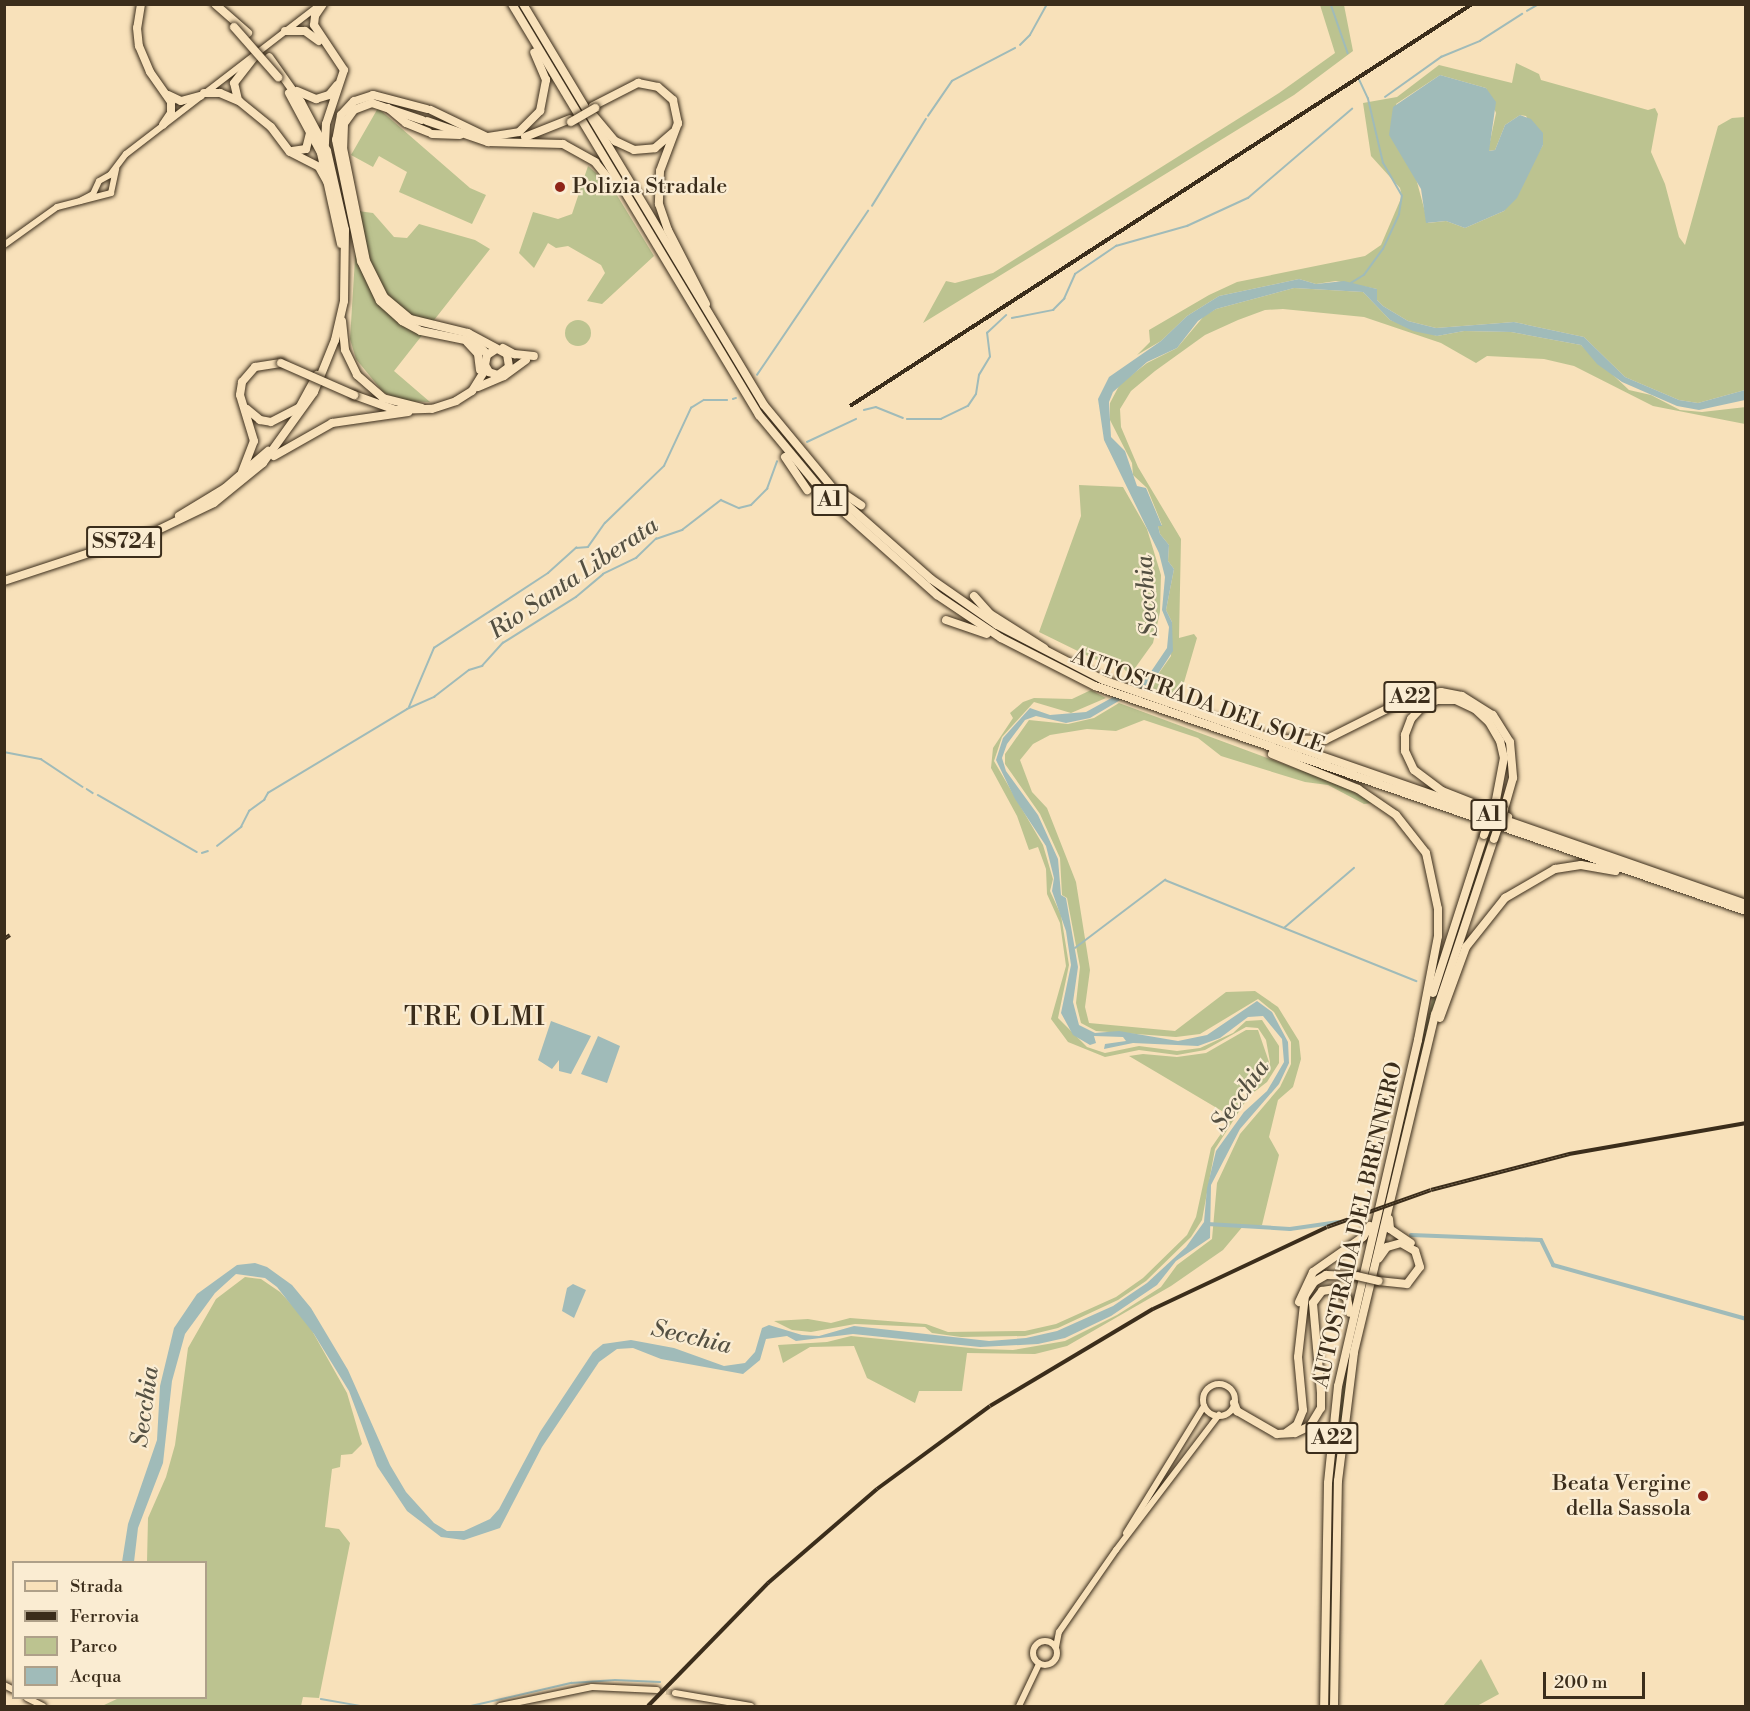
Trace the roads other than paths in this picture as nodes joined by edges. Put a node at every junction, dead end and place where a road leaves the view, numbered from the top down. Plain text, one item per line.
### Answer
1 (207, 4) edge
2 (215, 4) edge
3 (221, 4) edge
4 (512, 4) edge
5 (522, 4) edge
6 (141, 5) edge
7 (321, 5) edge
8 (230, 17) junction
9 (236, 26) junction
10 (285, 31) junction
11 (258, 52) junction
12 (551, 53) junction
13 (281, 76) junction
14 (166, 94) junction
15 (202, 94) junction
16 (239, 101) junction
17 (385, 105) junction
18 (594, 107) junction
19 (571, 121) junction
20 (163, 125) junction
21 (309, 127) junction
22 (464, 135) junction
23 (488, 137) junction
24 (519, 142) junction
25 (286, 147) junction
26 (327, 151) junction
27 (117, 166) junction
28 (104, 178) junction
29 (114, 185) junction
30 (97, 187) junction
31 (332, 191) junction
32 (103, 195) junction
33 (80, 201) junction
34 (648, 232) junction
35 (4, 245) edge
36 (341, 311) junction
37 (460, 338) junction
38 (485, 341) junction
39 (726, 346) junction
40 (495, 350) junction
41 (488, 355) junction
42 (534, 356) dead end
43 (526, 360) dead end
44 (486, 369) junction
45 (493, 375) junction
46 (474, 388) junction
47 (242, 402) junction
48 (300, 407) junction
49 (432, 409) junction
50 (408, 412) junction
51 (759, 415) junction
52 (263, 463) junction
53 (814, 470) junction
54 (238, 478) junction
55 (807, 490) dead end
56 (861, 506) dead end
57 (4, 576) edge
58 (4, 581) edge
59 (974, 596) dead end
60 (946, 620) dead end
61 (1054, 657) junction
62 (1042, 661) junction
63 (1161, 707) junction
64 (1232, 727) junction
65 (1213, 729) junction
66 (1601, 854) junction
67 (1659, 881) junction
68 (1746, 904) edge
69 (1746, 911) edge
70 (1418, 1040) junction
71 (1420, 1080) junction
72 (1385, 1176) junction
73 (1394, 1186) junction
74 (1357, 1278) junction
75 (1377, 1283) junction
76 (1363, 1311) junction
77 (1299, 1344) junction
78 (1318, 1355) junction
79 (1342, 1365) junction
80 (1204, 1406) junction
81 (1236, 1407) junction
82 (1228, 1412) joint
83 (1219, 1416) junction
84 (1277, 1434) junction
85 (1116, 1550) junction
86 (1059, 1632) junction
87 (1045, 1641) junction
88 (1056, 1647) junction
89 (1039, 1664) junction
90 (657, 1690) tunnel mouth
91 (675, 1693) tunnel mouth
92 (29, 1699) edge
93 (44, 1707) edge
94 (500, 1707) edge
95 (751, 1707) edge
96 (1019, 1707) edge
97 (1324, 1707) edge
98 (1334, 1707) edge

1 - 9 highway, SS724
2 - 8 highway, SS724
3 - 8 highway
4 - 23 highway
4 - 34 highway, AUTOSTRADA DEL SOLE / A1
5 - 12 highway, AUTOSTRADA DEL SOLE / A1
6 - 14 highway
7 - 10 main road
7 - 26 highway
8 - 9 highway, SS724
9 - 13 highway, SS724, bridge
10 - 11 main road
10 - 13 highway
11 - 15 main road
11 - 16 highway
12 - 18 highway
12 - 39 highway, AUTOSTRADA DEL SOLE / A1
13 - 21 highway, SS724
13 - 26 highway, SS724
14 - 15 highway
14 - 20 highway
15 - 16 highway
15 - 20 main road
16 - 25 highway
17 - 22 highway
17 - 22 highway
17 - 38 highway
18 - 19 highway, bridge
18 - 39 highway
19 - 23 highway
19 - 24 highway
20 - 27 main road
21 - 25 highway
21 - 31 highway, SS724
22 - 24 highway
23 - 37 highway
24 - 34 highway
25 - 31 highway
26 - 36 highway, SS724
27 - 28 main road
27 - 29 main road
28 - 29 main road
28 - 30 main road
29 - 32 main road
30 - 32 main road
30 - 33 main road
31 - 48 highway, SS724
32 - 33 main road
33 - 35 main road
34 - 51 highway, AUTOSTRADA DEL SOLE / A1
36 - 49 highway
36 - 52 highway, SS724
37 - 41 highway
37 - 46 highway
38 - 40 highway
38 - 42 highway
39 - 53 highway, AUTOSTRADA DEL SOLE / A1
40 - 41 highway
40 - 45 highway
41 - 44 highway
43 - 46 highway
44 - 45 highway
44 - 46 highway
45 - 46 highway
46 - 49 highway
47 - 48 highway
47 - 50 highway, bridge
47 - 54 highway
48 - 54 highway, SS724
49 - 50 highway
50 - 52 highway
51 - 55 highway
51 - 62 highway, AUTOSTRADA DEL SOLE / A1
52 - 58 highway, SS724
53 - 56 highway
53 - 61 highway, AUTOSTRADA DEL SOLE / A1
54 - 57 highway, SS724
59 - 61 highway
60 - 62 highway
61 - 63 highway, AUTOSTRADA DEL SOLE / A1
62 - 63 highway, AUTOSTRADA DEL SOLE / A1
63 - 64 highway, AUTOSTRADA DEL SOLE / A1
63 - 65 highway, AUTOSTRADA DEL SOLE / A1
64 - 66 highway, AUTOSTRADA DEL SOLE / A1
64 - 71 highway, A22, bridge
65 - 67 highway, AUTOSTRADA DEL SOLE / A1
65 - 70 highway, A1
66 - 68 highway, AUTOSTRADA DEL SOLE / A1
66 - 70 highway, A1, bridge
67 - 69 highway, AUTOSTRADA DEL SOLE / A1
67 - 71 highway
70 - 72 highway, AUTOSTRADA DEL BRENNERO / A22
71 - 73 highway, AUTOSTRADA DEL BRENNERO / A22
72 - 77 highway
72 - 79 highway, AUTOSTRADA DEL BRENNERO / A22
73 - 75 highway
73 - 76 highway, AUTOSTRADA DEL BRENNERO / A22
74 - 75 highway, bridge
74 - 77 highway
74 - 78 highway
75 - 76 highway
76 - 98 highway, AUTOSTRADA DEL BRENNERO / A22
77 - 84 highway
78 - 79 highway
78 - 84 highway
79 - 97 highway, AUTOSTRADA DEL BRENNERO / A22
80 - 81 main road
80 - 83 main road
80 - 85 main road
81 - 82 highway
81 - 84 highway
82 - 83 main road
83 - 85 main road
85 - 86 main road
86 - 87 main road
86 - 88 main road
87 - 88 main road
87 - 89 main road
88 - 89 main road
89 - 96 main road
90 - 94 main road
91 - 95 main road
92 - 93 main road

